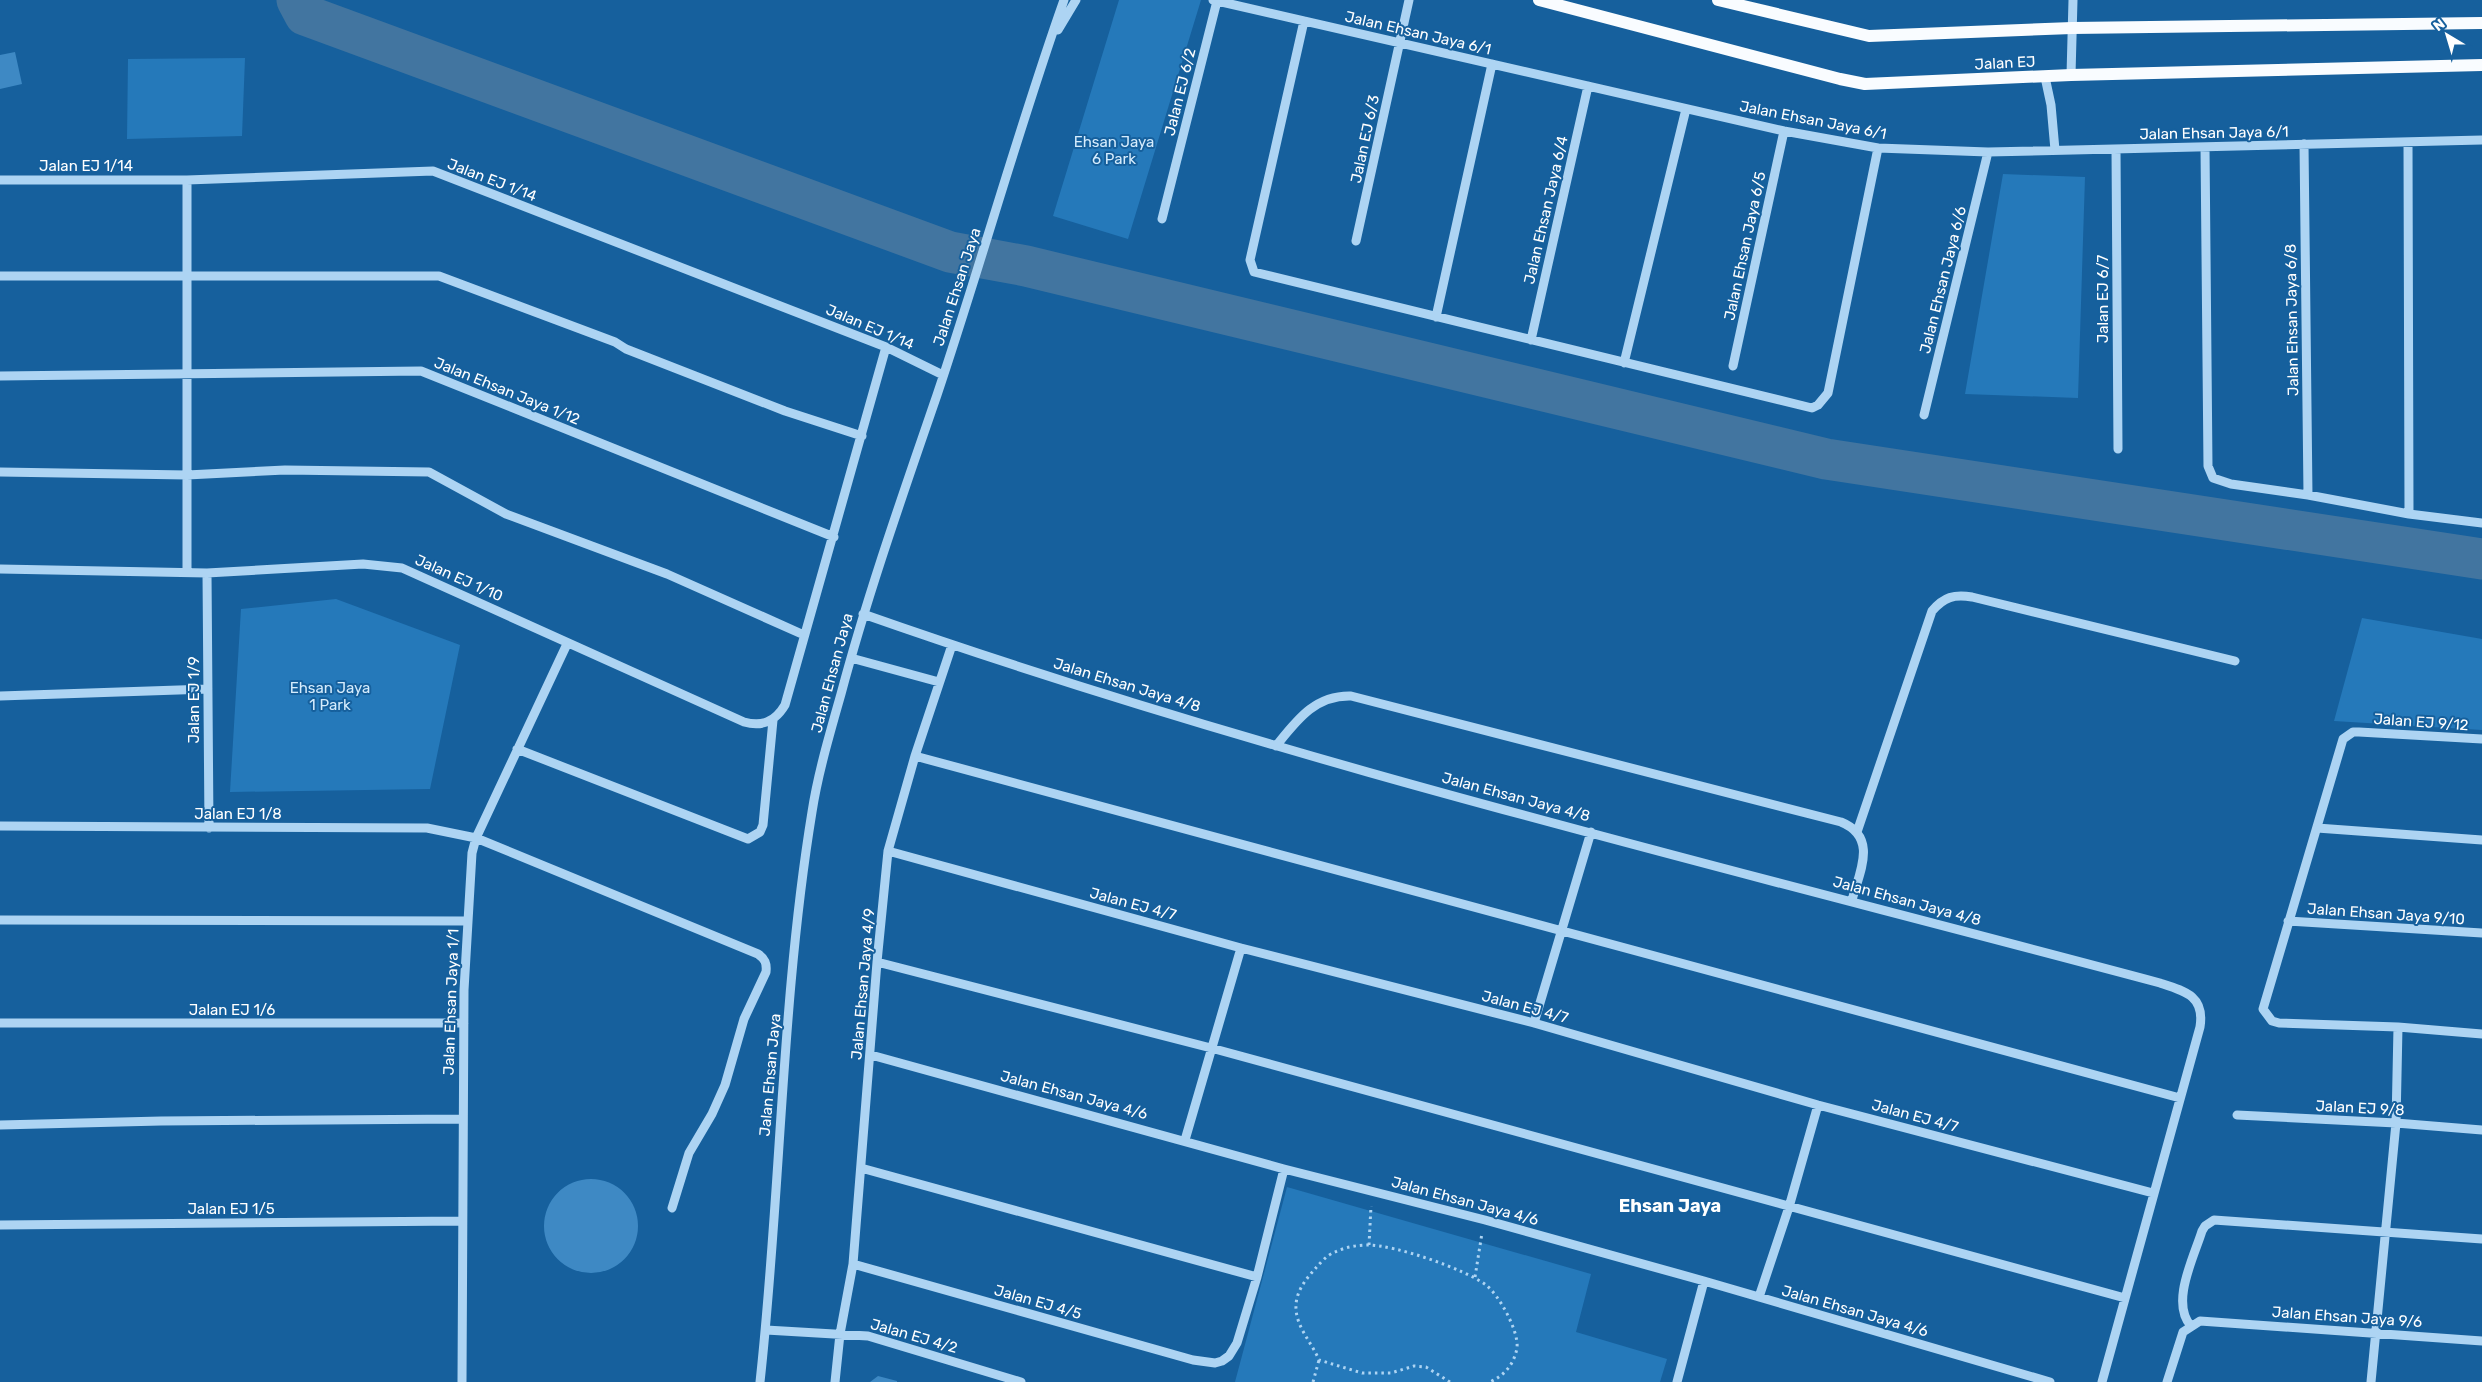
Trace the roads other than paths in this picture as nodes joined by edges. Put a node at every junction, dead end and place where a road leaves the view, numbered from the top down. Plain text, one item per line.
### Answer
1 (1060, 0) edge
2 (1064, 0) edge
3 (1076, 0) edge
4 (1215, 0) edge
5 (1409, 0) edge
6 (1539, 0) edge
7 (1718, 0) edge
8 (2073, 0) edge
9 (1059, 15) junction
10 (1304, 21) junction
11 (2482, 23) edge
12 (2072, 28) junction
13 (1052, 41) junction
14 (1400, 43) junction
15 (1492, 64) junction
16 (2482, 65) edge
17 (2071, 76) junction
18 (2046, 77) junction
19 (1588, 86) junction
20 (1686, 109) junction
21 (1784, 131) junction
22 (2482, 140) edge
23 (2408, 142) junction
24 (2304, 144) junction
25 (2205, 147) junction
26 (1878, 148) junction
27 (2116, 149) junction
28 (2055, 150) junction
29 (1988, 152) junction
30 (0, 180) edge
31 (187, 180) junction
32 (1162, 219) dead end
33 (1356, 241) dead end
34 (0, 276) edge
35 (188, 277) junction
36 (1436, 317) junction
37 (1531, 340) junction
38 (886, 347) junction
39 (1624, 362) junction
40 (1733, 366) dead end
41 (188, 374) junction
42 (943, 375) junction
43 (0, 376) edge
44 (1924, 415) dead end
45 (862, 436) junction
46 (2118, 449) dead end
47 (0, 472) edge
48 (187, 475) junction
49 (2308, 495) junction
50 (2409, 514) junction
51 (2482, 523) edge
52 (834, 537) junction
53 (0, 569) edge
54 (187, 572) junction
55 (207, 573) junction
56 (862, 614) junction
57 (804, 635) junction
58 (567, 644) junction
59 (952, 645) junction
60 (851, 658) junction
61 (2235, 661) dead end
62 (939, 682) junction
63 (208, 689) junction
64 (0, 696) edge
65 (773, 720) junction
66 (2482, 740) edge
67 (1276, 746) junction
68 (517, 750) junction
69 (914, 756) junction
70 (0, 826) edge
71 (209, 828) junction
72 (2317, 828) junction
73 (1591, 832) junction
74 (1857, 832) junction
75 (476, 838) junction
76 (2482, 840) edge
77 (888, 851) junction
78 (1852, 900) junction
79 (0, 920) edge
80 (468, 921) junction
81 (2288, 921) junction
82 (1561, 931) junction
83 (2482, 933) edge
84 (1241, 948) junction
85 (877, 962) junction
86 (0, 1023) edge
87 (464, 1023) junction
88 (1534, 1023) junction
89 (2398, 1027) junction
90 (2482, 1034) edge
91 (1211, 1048) junction
92 (871, 1055) junction
93 (2180, 1098) junction
94 (1818, 1105) junction
95 (2237, 1116) dead end
96 (462, 1119) junction
97 (2396, 1123) junction
98 (0, 1125) edge
99 (2482, 1130) edge
100 (1185, 1140) junction
101 (861, 1168) junction
102 (1284, 1169) junction
103 (2154, 1193) junction
104 (1789, 1207) junction
105 (672, 1208) dead end
106 (462, 1221) junction
107 (0, 1225) edge
108 (2384, 1233) junction
109 (2482, 1239) edge
110 (853, 1264) junction
111 (1257, 1277) junction
112 (1704, 1281) junction
113 (1759, 1297) junction
114 (2125, 1298) junction
115 (2191, 1326) junction
116 (766, 1330) junction
117 (840, 1334) junction
118 (2376, 1334) junction
119 (2482, 1340) edge
120 (462, 1382) edge
121 (760, 1382) edge
122 (835, 1382) edge
123 (1022, 1382) edge
124 (1677, 1382) edge
125 (2050, 1382) edge
126 (2102, 1382) edge
127 (2166, 1382) edge
128 (2371, 1382) edge

1 - 9 street
2 - 9 street, Jalan Ehsan Jaya
3 - 13 street
4 - 10 street, Jalan Ehsan Jaya 6/1
4 - 32 street, Jalan EJ 6/2
5 - 14 street, Jalan EJ 6/3
6 - 18 main road, Jalan EJ
7 - 12 main road
8 - 12 street
9 - 13 street, Jalan Ehsan Jaya
10 - 14 street, Jalan Ehsan Jaya 6/1
10 - 36 street
11 - 12 main road
12 - 17 street
13 - 42 street, Jalan Ehsan Jaya
14 - 15 street, Jalan Ehsan Jaya 6/1
14 - 33 street, Jalan EJ 6/3
15 - 19 street, Jalan Ehsan Jaya 6/1
15 - 36 street
16 - 17 main road, Jalan EJ
17 - 18 main road, Jalan EJ
18 - 28 street
19 - 20 street, Jalan Ehsan Jaya 6/1
19 - 37 street, Jalan Ehsan Jaya 6/4
20 - 21 street, Jalan Ehsan Jaya 6/1
20 - 39 street
21 - 26 street, Jalan Ehsan Jaya 6/1
21 - 40 street, Jalan Ehsan Jaya 6/5
22 - 23 street, Jalan Ehsan Jaya 6/1
23 - 24 street, Jalan Ehsan Jaya 6/1
23 - 50 street
24 - 25 street, Jalan Ehsan Jaya 6/1
24 - 49 street, Jalan Ehsan Jaya 6/8
25 - 27 street, Jalan Ehsan Jaya 6/1
25 - 49 street
26 - 29 street, Jalan Ehsan Jaya 6/1
26 - 39 street
27 - 28 street, Jalan Ehsan Jaya 6/1
27 - 46 street, Jalan EJ 6/7
28 - 29 street, Jalan Ehsan Jaya 6/1
29 - 44 street, Jalan Ehsan Jaya 6/6
30 - 31 street, Jalan EJ 1/14
31 - 35 street
31 - 38 street, Jalan EJ 1/14
34 - 35 street
35 - 41 street
35 - 45 street
36 - 37 street
37 - 39 street
38 - 42 street, Jalan EJ 1/14
38 - 45 street
41 - 43 street, Jalan Ehsan Jaya 1/12
41 - 48 street
41 - 52 street, Jalan Ehsan Jaya 1/12
42 - 56 street, Jalan Ehsan Jaya
45 - 52 street
47 - 48 street
48 - 54 street
48 - 57 street
49 - 50 street
50 - 51 street
52 - 57 street
53 - 54 street, Jalan EJ 1/10
54 - 55 street, Jalan EJ 1/10
55 - 58 street, Jalan EJ 1/10
55 - 63 street, Jalan EJ 1/9
56 - 59 street, Jalan Ehsan Jaya 4/8
56 - 60 street, Jalan Ehsan Jaya
57 - 65 street
58 - 65 street, Jalan EJ 1/10
58 - 68 street, Jalan Ehsan Jaya 1/1
59 - 62 street, Jalan Ehsan Jaya 4/9
59 - 67 street, Jalan Ehsan Jaya 4/8
60 - 62 street
60 - 116 street, Jalan Ehsan Jaya
61 - 74 street
62 - 69 street, Jalan Ehsan Jaya 4/9
63 - 64 street
63 - 71 street, Jalan EJ 1/9
65 - 68 street
66 - 72 street, Jalan EJ 9/12
67 - 73 street, Jalan Ehsan Jaya 4/8
67 - 74 street
68 - 75 street, Jalan Ehsan Jaya 1/1
69 - 77 street, Jalan Ehsan Jaya 4/9
69 - 82 street
70 - 71 street, Jalan EJ 1/8
71 - 75 street, Jalan EJ 1/8
72 - 76 street
72 - 81 street
73 - 78 street, Jalan Ehsan Jaya 4/8
73 - 82 street
74 - 78 street
75 - 80 street, Jalan Ehsan Jaya 1/1
75 - 105 street, Jalan EJ 1/8
77 - 84 street, Jalan EJ 4/7
77 - 85 street, Jalan Ehsan Jaya 4/9
78 - 93 street, Jalan Ehsan Jaya 4/8
79 - 80 street
80 - 87 street, Jalan Ehsan Jaya 1/1
81 - 83 street, Jalan Ehsan Jaya 9/10
81 - 89 street
82 - 88 street
82 - 93 street
84 - 88 street, Jalan EJ 4/7
84 - 91 street
85 - 91 street
85 - 92 street, Jalan Ehsan Jaya 4/9
86 - 87 street, Jalan EJ 1/6
87 - 96 street, Jalan Ehsan Jaya 1/1
88 - 94 street, Jalan EJ 4/7
89 - 90 street
89 - 97 street
91 - 100 street
91 - 104 street
92 - 100 street, Jalan Ehsan Jaya 4/6
92 - 101 street, Jalan Ehsan Jaya 4/9
93 - 103 street, Jalan Ehsan Jaya 4/8
94 - 103 street, Jalan EJ 4/7
94 - 104 street
95 - 97 street, Jalan EJ 9/8
96 - 98 street
96 - 106 street, Jalan Ehsan Jaya 1/1
97 - 99 street, Jalan EJ 9/8
97 - 108 street
100 - 102 street, Jalan Ehsan Jaya 4/6
101 - 110 street, Jalan Ehsan Jaya 4/9
101 - 111 street
102 - 111 street
102 - 112 street, Jalan Ehsan Jaya 4/6
103 - 114 street, Jalan Ehsan Jaya 4/8
104 - 113 street
104 - 114 street
106 - 107 street, Jalan EJ 1/5
106 - 120 street, Jalan Ehsan Jaya 1/1
108 - 109 street
108 - 115 street
108 - 118 street
110 - 111 street, Jalan EJ 4/5
110 - 117 street, Jalan Ehsan Jaya 4/9
112 - 113 street, Jalan Ehsan Jaya 4/6
112 - 124 street
113 - 125 street, Jalan Ehsan Jaya 4/6
114 - 126 street, Jalan Ehsan Jaya 4/8
115 - 118 street, Jalan Ehsan Jaya 9/6
115 - 127 street
116 - 117 street, Jalan EJ 4/2
116 - 121 street, Jalan Ehsan Jaya
117 - 122 street, Jalan Ehsan Jaya 4/9
117 - 123 street, Jalan EJ 4/2
118 - 119 street, Jalan Ehsan Jaya 9/6
118 - 128 street

